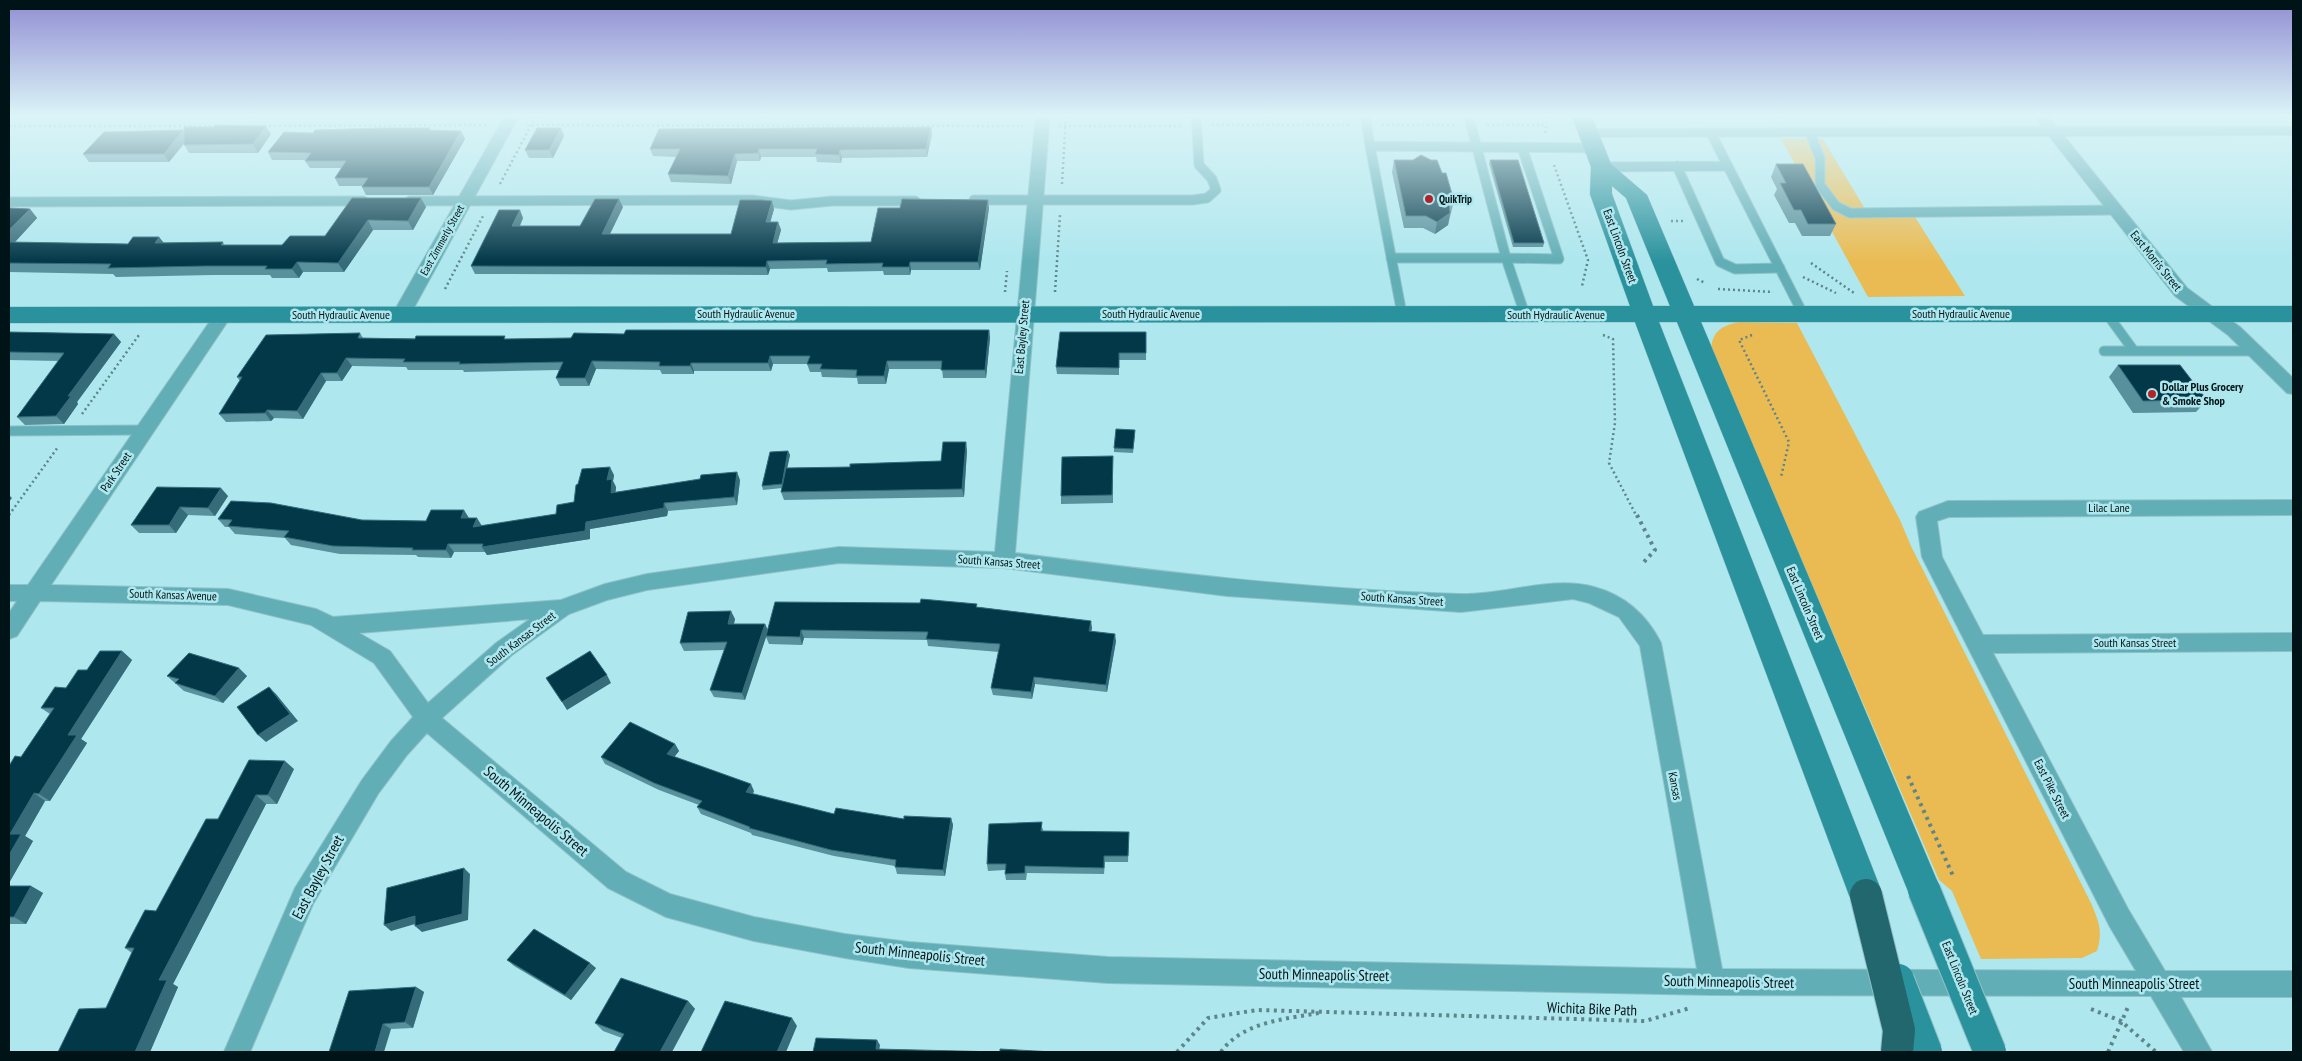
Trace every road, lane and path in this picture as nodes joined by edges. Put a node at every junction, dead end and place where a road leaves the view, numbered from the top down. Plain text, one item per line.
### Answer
1 (485, 164) edge
2 (1038, 164) edge
3 (1199, 164) edge
4 (1373, 164) edge
5 (1480, 164) edge
6 (1527, 164) edge
7 (1554, 164) edge
8 (1597, 164) edge
9 (1608, 164) edge
10 (1665, 164) edge
11 (1822, 164) edge
12 (2079, 164) edge
13 (1677, 166) junction
14 (1728, 166) joint
15 (465, 200) junction
16 (966, 200) edge
17 (1035, 200) junction
18 (368, 201) edge
19 (398, 201) edge
20 (928, 201) edge
21 (9, 202) edge
22 (2116, 210) junction
23 (1668, 221) dead end
24 (1690, 221) dead end
25 (1392, 258) junction
26 (1506, 258) junction
27 (1811, 263) dead end
28 (1780, 268) junction
29 (1796, 274) dead end
30 (1582, 286) dead end
31 (1836, 293) dead end
32 (1855, 293) dead end
33 (1024, 314) junction
34 (1402, 314) junction
35 (1644, 314) junction
36 (1684, 314) junction
37 (1803, 314) junction
38 (2107, 314) junction
39 (2211, 314) junction
40 (2293, 314) edge
41 (9, 315) edge
42 (223, 315) junction
43 (400, 315) junction
44 (1525, 315) junction
45 (144, 328) dead end
46 (1594, 331) dead end
47 (1739, 340) dead end
48 (2104, 351) dead end
49 (2134, 351) junction
50 (2256, 351) junction
51 (2293, 388) edge
52 (70, 430) junction
53 (145, 430) junction
54 (9, 431) edge
55 (1779, 485) dead end
56 (2293, 507) edge
57 (9, 515) edge
58 (1926, 517) joint
59 (1004, 560) junction
60 (1642, 562) dead end
61 (9, 593) edge
62 (34, 593) junction
63 (1613, 604) joint
64 (562, 608) junction
65 (332, 626) junction
66 (9, 630) edge
67 (2293, 642) edge
68 (1976, 644) junction
69 (426, 718) junction
70 (1906, 771) dead end
71 (1939, 884) junction
72 (1866, 895) junction
73 (1712, 982) junction
74 (2118, 984) junction
75 (2158, 984) junction
76 (2293, 984) edge
77 (1699, 1008) dead end
78 (2089, 1008) dead end
79 (1327, 1012) junction
80 (2121, 1021) junction
81 (238, 1052) edge
82 (1177, 1052) edge
83 (1221, 1052) edge
84 (1897, 1052) edge
85 (1926, 1052) edge
86 (1990, 1052) edge
87 (2108, 1052) edge
88 (2156, 1052) edge
89 (2199, 1052) edge

1 - 15 street, East Zimmerly Street
2 - 17 street, East Bayley Street
3 - 17 lane
4 - 25 lane
5 - 26 lane
6 - 26 lane
7 - 30 path
8 - 35 street, East Lincoln Street
9 - 36 street, East Lincoln Street
10 - 13 lane
11 - 22 lane
12 - 22 street, East Morris Street
13 - 14 lane
13 - 28 lane
14 - 28 lane
15 - 19 lane
15 - 20 lane
15 - 43 street, East Zimmerly Street
16 - 17 lane
17 - 33 street, East Bayley Street
18 - 21 lane
22 - 39 street, East Morris Street
23 - 24 path
25 - 26 lane
25 - 34 lane
26 - 44 lane
27 - 32 path
28 - 37 lane
29 - 31 path
33 - 34 street, South Hydraulic Avenue
33 - 43 street, South Hydraulic Avenue
33 - 59 street, East Bayley Street
34 - 44 street, South Hydraulic Avenue
35 - 36 street, South Hydraulic Avenue
35 - 44 street, South Hydraulic Avenue
35 - 72 street, East Lincoln Street
36 - 37 street, South Hydraulic Avenue
36 - 71 street, East Lincoln Street
37 - 38 street, South Hydraulic Avenue
38 - 39 street, South Hydraulic Avenue
38 - 49 lane
39 - 40 street, South Hydraulic Avenue
39 - 50 street, East Morris Street
41 - 42 street, South Hydraulic Avenue
42 - 43 street, South Hydraulic Avenue
42 - 53 street, Park Street
45 - 52 path
46 - 60 path
47 - 55 path
48 - 49 lane
49 - 50 lane
50 - 51 street, East Morris Street
52 - 53 lane
52 - 54 lane
52 - 57 path
53 - 62 street, Park Street
56 - 58 street, Lilac Lane
58 - 68 street, East Pike Street
59 - 63 street, South Kansas Street
59 - 64 street, South Kansas Street
61 - 62 street, South Kansas Avenue
62 - 65 street, South Kansas Avenue
62 - 66 street, Park Street
63 - 73 street, Kansas
64 - 65 street, South Kansas Avenue
64 - 69 street, South Kansas Street
65 - 69 street, South Kansas Avenue
67 - 68 street, South Kansas Street
68 - 75 street, East Pike Street
69 - 73 street, South Minneapolis Street
69 - 81 street, East Bayley Street
70 - 71 path
71 - 86 street, East Lincoln Street, bridge
72 - 84 highway, bridge
72 - 85 street, East Lincoln Street, bridge
73 - 74 street, South Minneapolis Street
74 - 75 street, South Minneapolis Street
74 - 80 path
75 - 76 street, South Minneapolis Street
75 - 89 street, East Pike Street
77 - 79 path, Wichita Bike Path
78 - 80 path
79 - 82 path, Wichita Bike Path
79 - 83 path
80 - 87 path
80 - 88 path

